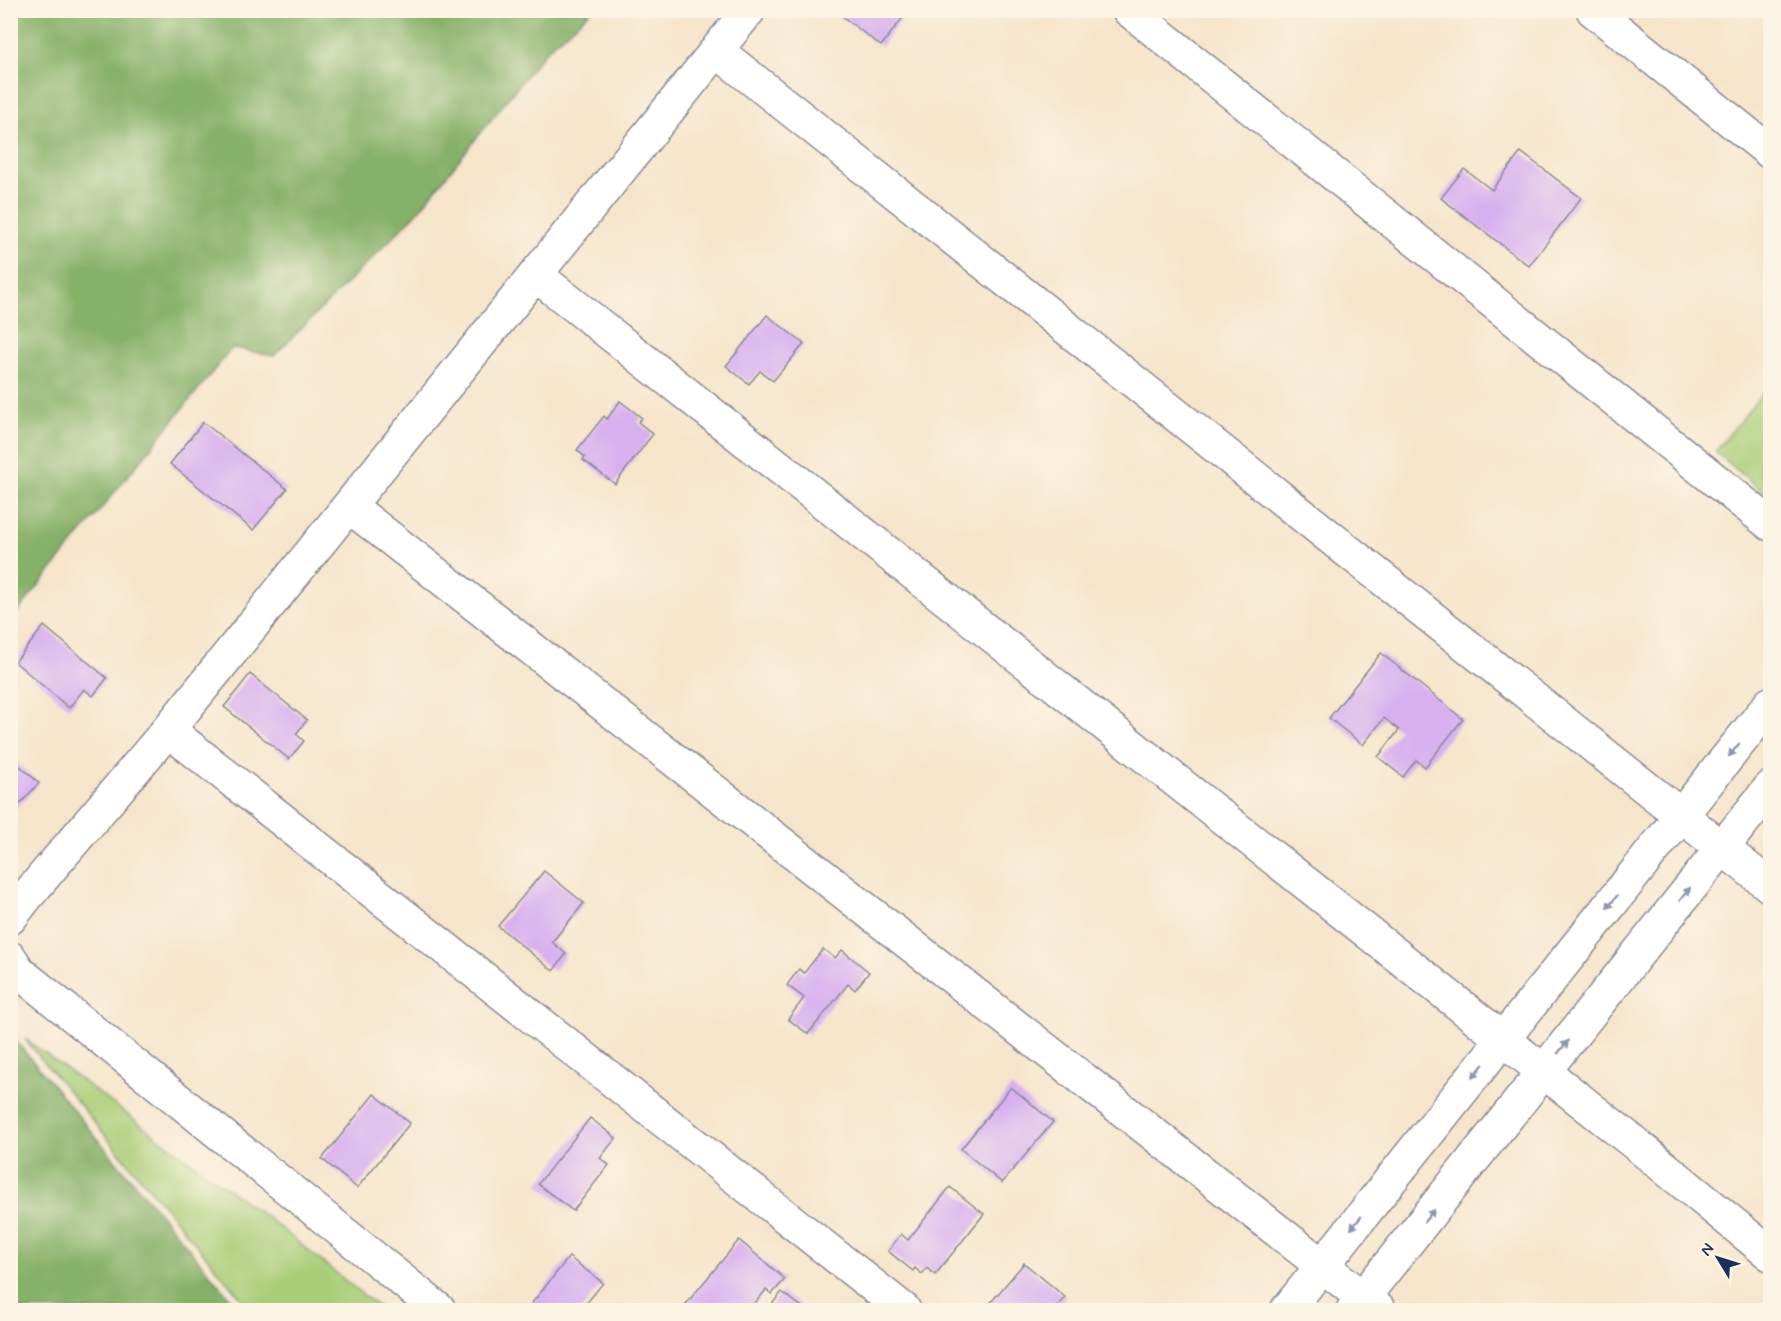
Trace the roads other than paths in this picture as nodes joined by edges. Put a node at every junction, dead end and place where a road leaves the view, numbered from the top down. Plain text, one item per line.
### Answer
1 (749, 10) edge
2 (1129, 10) edge
3 (1593, 10) edge
4 (717, 51) junction
5 (1770, 152) edge
6 (536, 275) junction
7 (349, 506) junction
8 (1770, 524) edge
9 (1770, 704) edge
10 (168, 730) junction
11 (1770, 788) edge
12 (1681, 816) junction
13 (1722, 849) junction
14 (1770, 886) edge
15 (10, 918) edge
16 (10, 958) edge
17 (1503, 1040) junction
18 (1543, 1072) junction
19 (1770, 1254) edge
20 (1323, 1265) junction
21 (1365, 1306) edge
22 (439, 1311) edge
23 (904, 1311) edge
24 (1287, 1311) edge

1 - 4 street
2 - 8 street
3 - 5 street
4 - 6 street
4 - 12 street
6 - 7 street
6 - 17 street
7 - 10 street
7 - 20 street
9 -> 12 street
10 - 15 street
10 - 23 street
11 - 13 street
12 - 13 street
12 -> 17 street
13 - 14 street
18 -> 13 street
16 - 22 street
17 - 18 street
17 -> 20 street
18 - 19 street
21 -> 18 street
20 - 21 street
20 - 24 street

